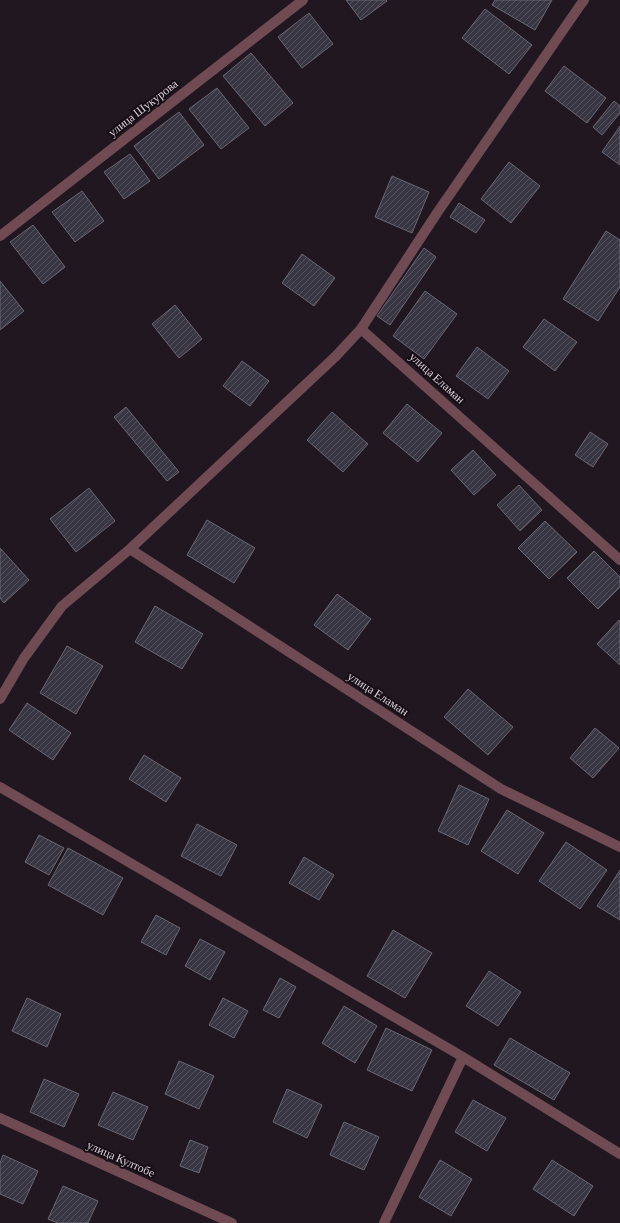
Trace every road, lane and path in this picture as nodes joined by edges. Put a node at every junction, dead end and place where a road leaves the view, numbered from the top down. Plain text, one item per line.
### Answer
1 (303, 0) edge
2 (584, 0) edge
3 (0, 236) edge
4 (361, 328) junction
5 (130, 549) junction
6 (620, 560) edge
7 (0, 699) edge
8 (0, 787) edge
9 (620, 847) edge
10 (463, 1057) junction
11 (0, 1118) edge
12 (620, 1154) edge
13 (232, 1223) edge
14 (384, 1223) edge

1 - 3 street, улица Шукурова
2 - 4 street
4 - 5 street
4 - 6 street, улица Еламан
5 - 7 street
5 - 9 street, улица Еламан
8 - 10 street
10 - 12 street
10 - 14 street
11 - 13 street, улица Култобе

